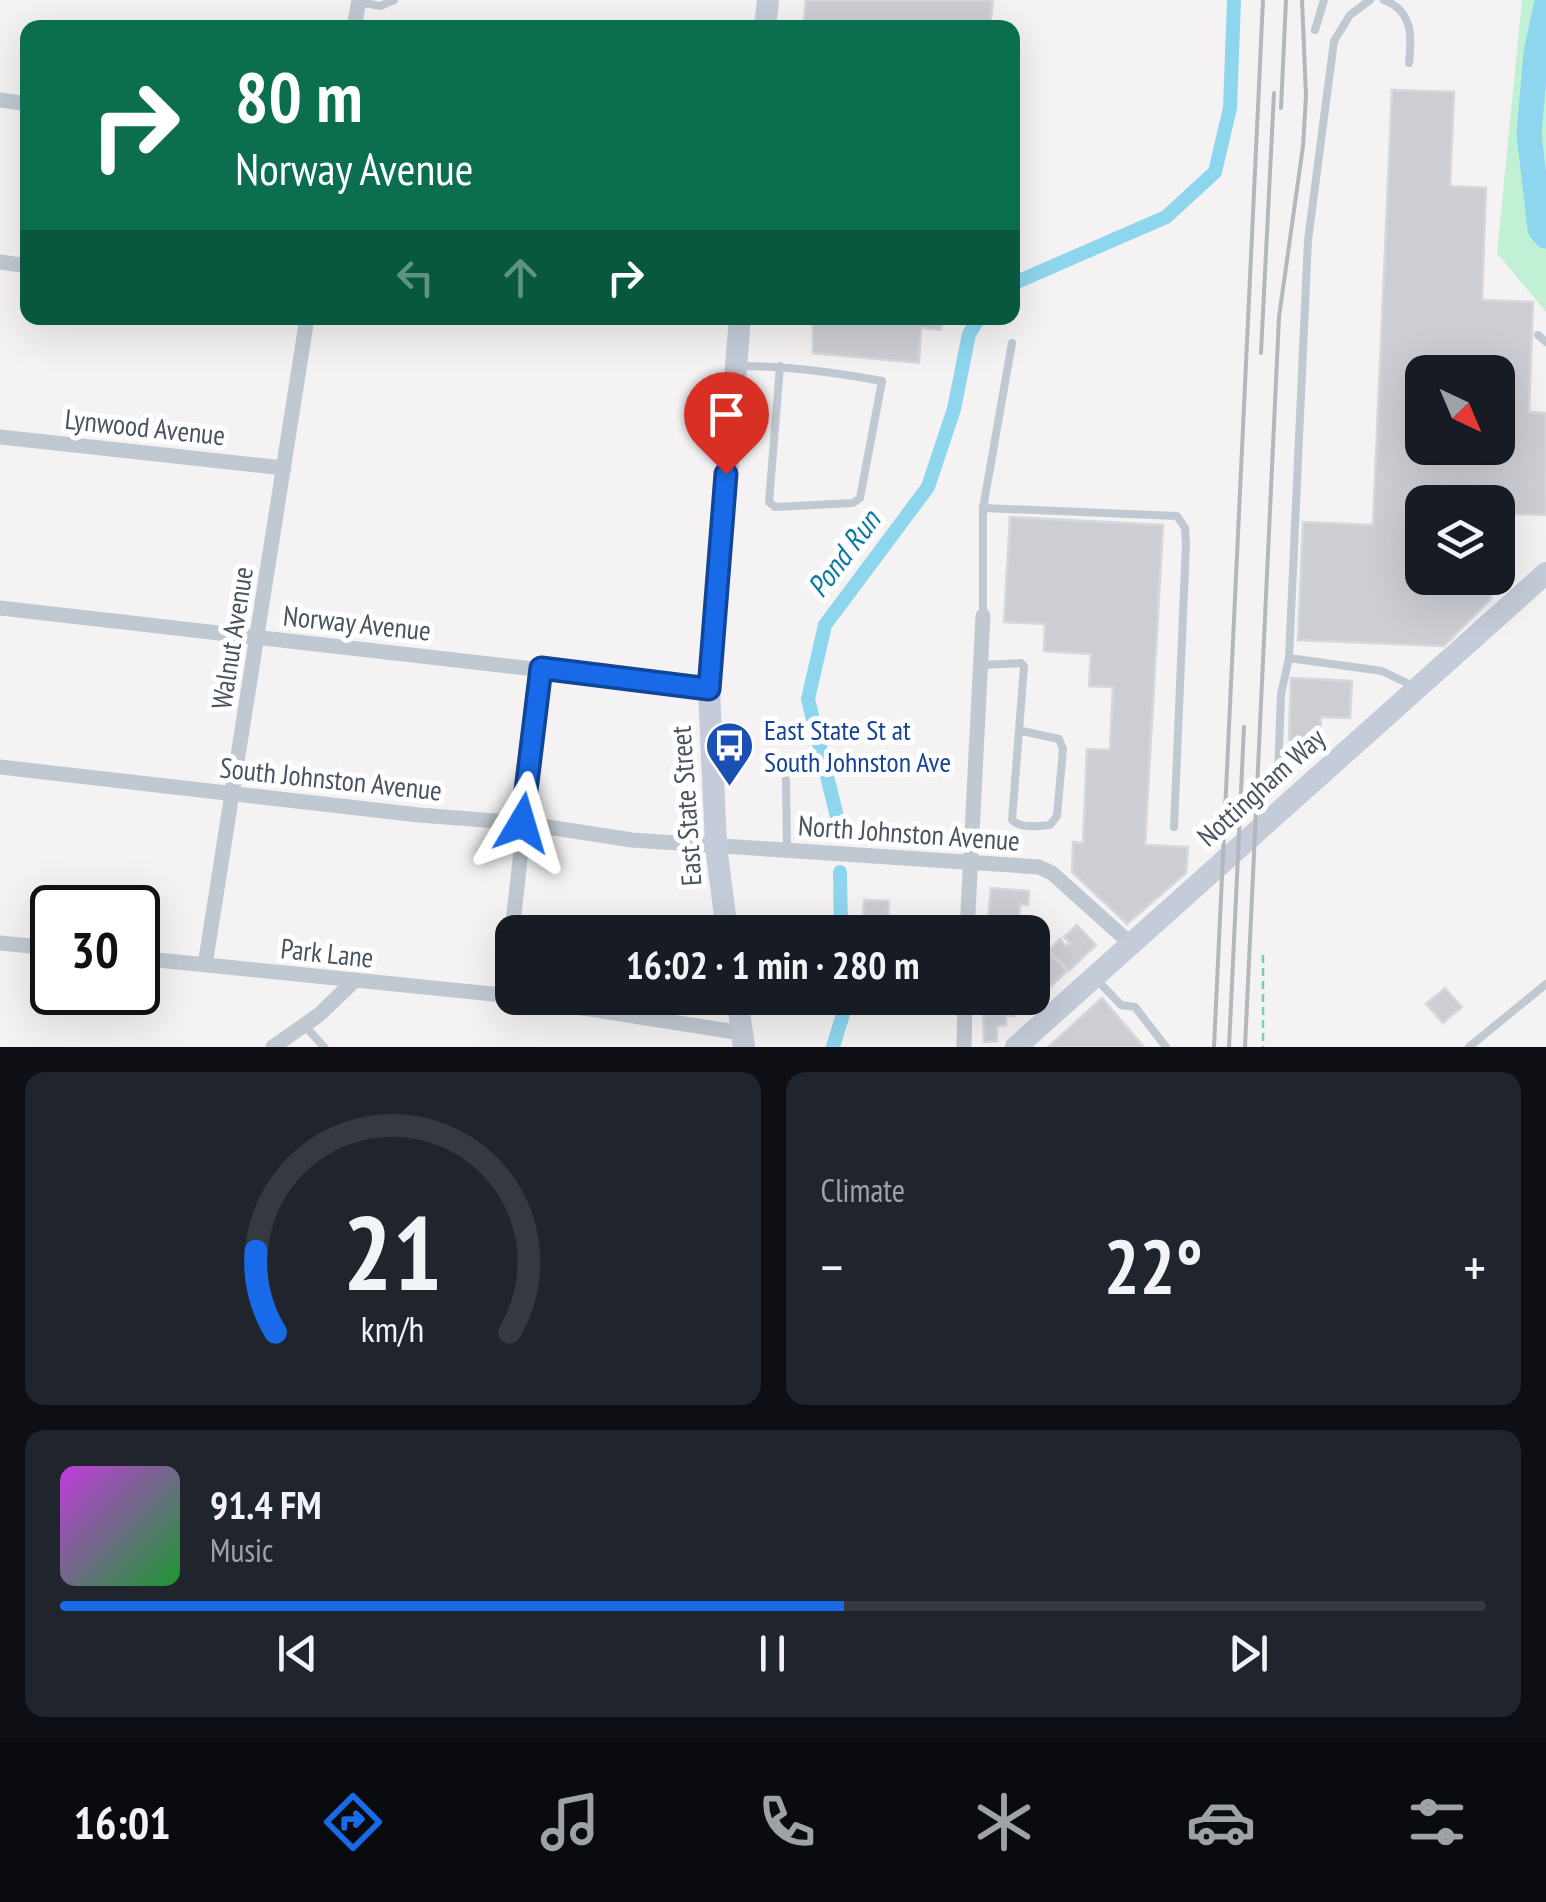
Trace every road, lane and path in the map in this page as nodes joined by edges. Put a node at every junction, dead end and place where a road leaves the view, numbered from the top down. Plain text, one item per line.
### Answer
1 (394, 0) edge
2 (1324, 0) edge
3 (1370, 0) edge
4 (1384, 0) edge
5 (359, 1) edge
6 (1315, 30) dead end
7 (1409, 63) dead end
8 (307, 325) edge
9 (739, 325) edge
10 (1538, 335) dead end
11 (1546, 342) edge
12 (1012, 343) dead end
13 (736, 366) junction
14 (780, 366) junction
15 (0, 437) edge
16 (284, 468) junction
17 (983, 508) junction
18 (1546, 573) edge
19 (0, 608) edge
20 (984, 616) joint
21 (257, 637) junction
22 (1289, 658) junction
23 (982, 665) junction
24 (541, 668) junction
25 (1417, 688) junction
26 (709, 689) junction
27 (1021, 733) junction
28 (0, 768) edge
29 (1278, 775) dead end
30 (786, 780) dead end
31 (232, 794) junction
32 (522, 823) junction
33 (1174, 827) dead end
34 (716, 846) junction
35 (787, 850) junction
36 (970, 862) junction
37 (517, 915) edge
38 (725, 915) edge
39 (967, 915) edge
40 (0, 942) edge
41 (1131, 944) junction
42 (30, 945) edge
43 (1262, 955) dead end
44 (160, 961) edge
45 (205, 966) junction
46 (1094, 977) junction
47 (354, 980) junction
48 (1546, 984) edge
49 (495, 995) edge
50 (609, 1015) edge
51 (739, 1015) edge
52 (965, 1015) edge
53 (305, 1026) junction
54 (743, 1040) edge
55 (273, 1047) edge
56 (324, 1047) edge
57 (964, 1047) edge
58 (1016, 1047) edge
59 (1166, 1047) edge
60 (1263, 1047) edge
61 (1469, 1047) edge

1 - 5 lane
2 - 6 lane
3 - 22 lane
4 - 7 lane
8 - 16 street, Walnut Avenue
9 - 13 street, East State Street
10 - 11 lane
12 - 17 lane
13 - 14 lane
13 - 26 street, East State Street
14 - 14 lane
15 - 16 street, Lynwood Avenue
16 - 21 street, Walnut Avenue
17 - 20 lane
17 - 33 lane
18 - 25 street, Nottingham Way
19 - 21 street, Norway Avenue
20 - 23 street
21 - 24 street, Norway Avenue
21 - 31 street, Walnut Avenue
22 - 25 lane
22 - 29 lane
23 - 27 lane
23 - 36 street
24 - 26 street, Norway Avenue
24 - 32 street
25 - 41 street, Nottingham Way
26 - 34 street, East State Street
27 - 27 lane
28 - 31 street, South Johnston Avenue
30 - 35 lane
31 - 32 street, South Johnston Avenue
31 - 45 street, Walnut Avenue
32 - 34 street, South Johnston Avenue
32 - 37 street
34 - 35 street, North Johnston Avenue
34 - 38 street, East State Street
35 - 36 street, North Johnston Avenue
36 - 39 street
36 - 41 street, North Johnston Avenue
40 - 42 street
41 - 46 street, Nottingham Way
43 - 60 path
44 - 45 street, Park Lane
45 - 47 street, Park Lane
46 - 58 street, Nottingham Way
46 - 59 lane
47 - 49 street, Park Lane
47 - 53 street
48 - 61 lane
50 - 54 street, Park Lane
51 - 54 street
52 - 57 street
53 - 55 street
53 - 56 lane

